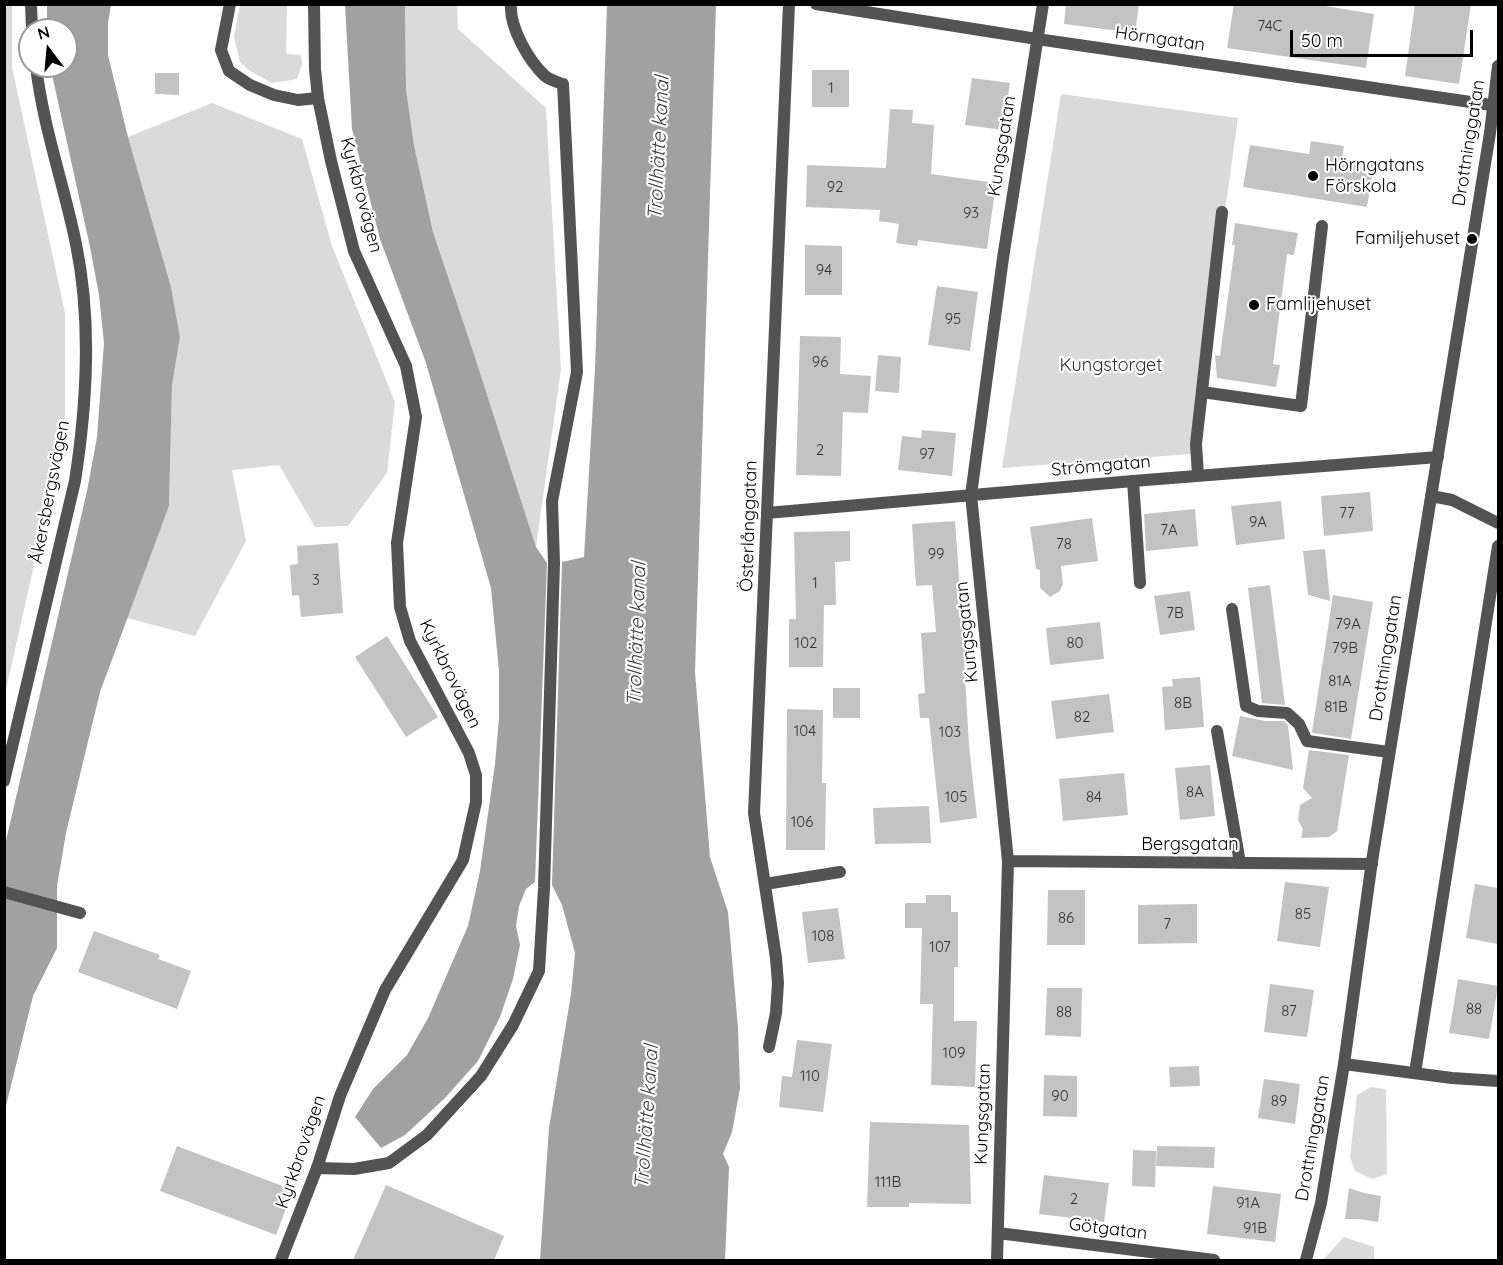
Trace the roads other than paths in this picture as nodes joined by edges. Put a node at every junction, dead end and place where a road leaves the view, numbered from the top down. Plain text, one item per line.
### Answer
1 (230, 4) edge
2 (314, 4) edge
3 (511, 4) edge
4 (789, 4) edge
5 (816, 4) edge
6 (1043, 4) edge
7 (1037, 39) junction
8 (1498, 66) edge
9 (38, 78) edge
10 (318, 98) junction
11 (1496, 106) edge
12 (1222, 212) dead end
13 (1322, 226) dead end
14 (1202, 392) junction
15 (1438, 457) junction
16 (1198, 476) junction
17 (1133, 480) junction
18 (971, 495) junction
19 (1431, 496) junction
20 (768, 513) junction
21 (1498, 523) edge
22 (1498, 546) edge
23 (1140, 583) dead end
24 (1232, 609) dead end
25 (1217, 731) dead end
26 (1389, 752) junction
27 (4, 781) edge
28 (1008, 861) junction
29 (1240, 863) junction
30 (1372, 864) junction
31 (840, 872) dead end
32 (765, 884) junction
33 (4, 892) edge
34 (80, 913) dead end
35 (769, 1047) dead end
36 (1344, 1064) junction
37 (1415, 1073) junction
38 (1498, 1081) edge
39 (317, 1168) junction
40 (998, 1233) junction
41 (1308, 1259) edge
42 (281, 1260) edge
43 (998, 1260) edge
44 (1214, 1260) edge

1 - 10 street
2 - 10 street, Kyrkbrovägen
3 - 39 street
4 - 20 street, Österlånggatan
5 - 7 street, Hörngatan
6 - 7 street, Kungsgatan
7 - 11 street, Hörngatan
7 - 18 street, Kungsgatan
8 - 11 street, Drottninggatan
9 - 27 street, Åkersbergsvägen
10 - 39 street, Kyrkbrovägen
11 - 15 street, Drottninggatan
12 - 14 street
13 - 14 street
14 - 16 street
15 - 16 street, Strömgatan
15 - 19 street, Drottninggatan
16 - 17 street, Strömgatan
17 - 18 street, Strömgatan
17 - 23 street
18 - 20 street, Strömgatan
18 - 28 street, Kungsgatan
19 - 21 street
19 - 26 street, Drottninggatan
20 - 32 street, Österlånggatan
22 - 37 street
24 - 26 street
25 - 29 street
26 - 30 street, Drottninggatan
28 - 29 street, Bergsgatan
28 - 40 street, Kungsgatan
29 - 30 street, Bergsgatan
30 - 36 street, Drottninggatan
31 - 32 street
32 - 35 street, Österlånggatan
33 - 34 street
36 - 37 street
36 - 41 street, Drottninggatan
37 - 38 street
39 - 42 street, Kyrkbrovägen
40 - 43 street, Kungsgatan
40 - 44 street, Götgatan

